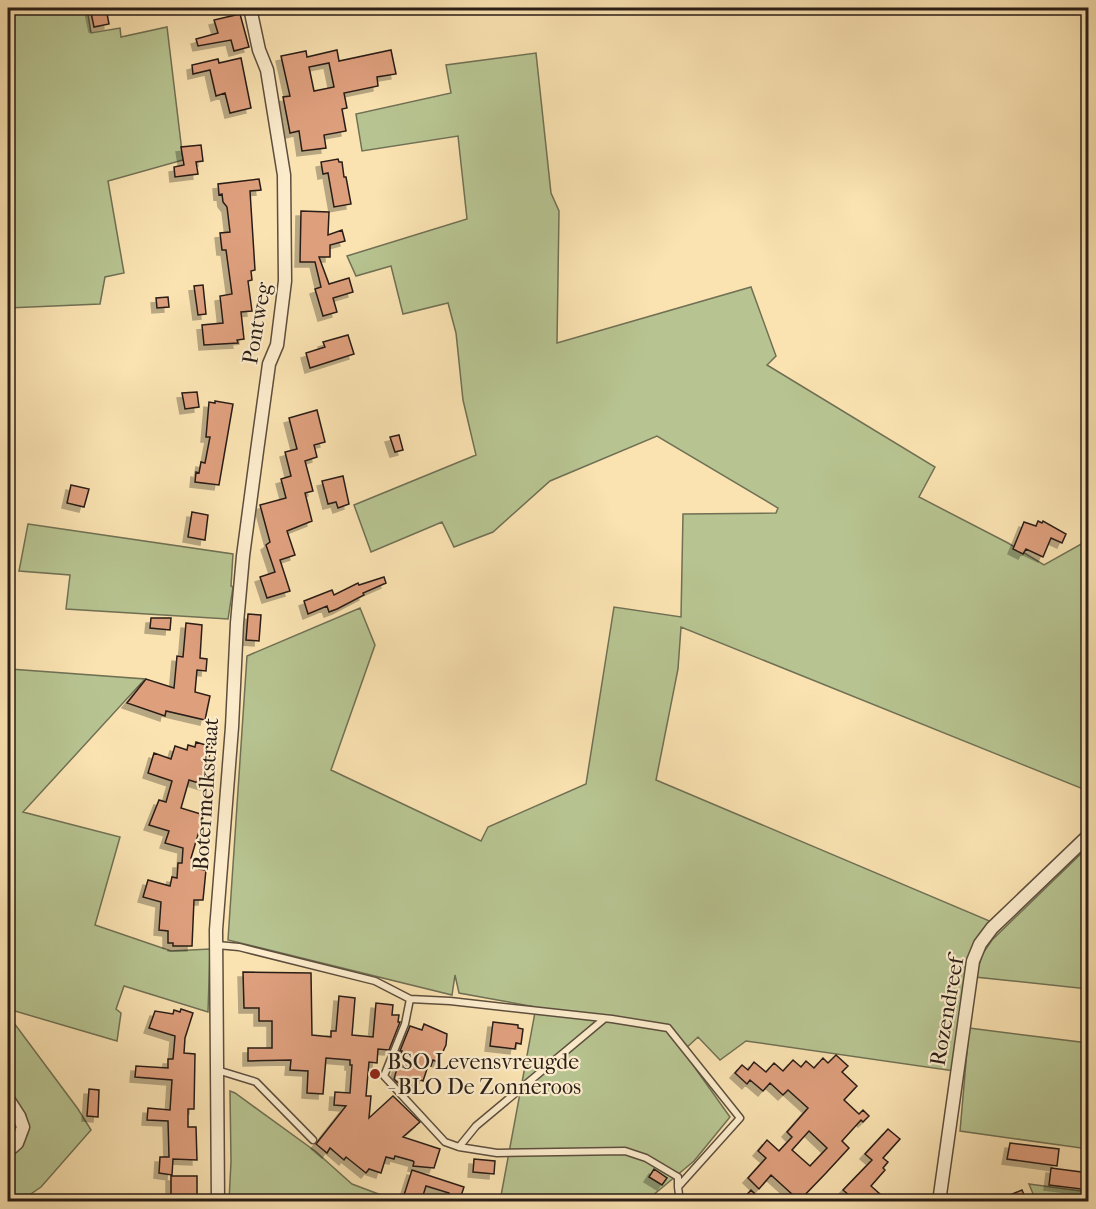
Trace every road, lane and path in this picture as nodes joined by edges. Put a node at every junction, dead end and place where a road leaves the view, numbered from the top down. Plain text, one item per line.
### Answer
1 (250, 8) edge
2 (236, 647) joint
3 (1089, 836) edge
4 (216, 945) junction
5 (410, 999) junction
6 (604, 1019) junction
7 (217, 1070) junction
8 (8, 1099) edge
9 (313, 1140) dead end
10 (459, 1148) junction
11 (8, 1151) edge
12 (678, 1187) junction
13 (218, 1202) edge
14 (680, 1202) edge
15 (939, 1202) edge

1 - 2 street, Pontweg
2 - 4 street, Botermelkstraat
3 - 15 street, Rozendreef
4 - 5 lane
4 - 7 street, Botermelkstraat
5 - 6 lane
5 - 10 lane
6 - 10 lane
6 - 12 lane
7 - 9 lane
7 - 13 street, Botermelkstraat
8 - 11 street
10 - 12 lane
12 - 14 lane

